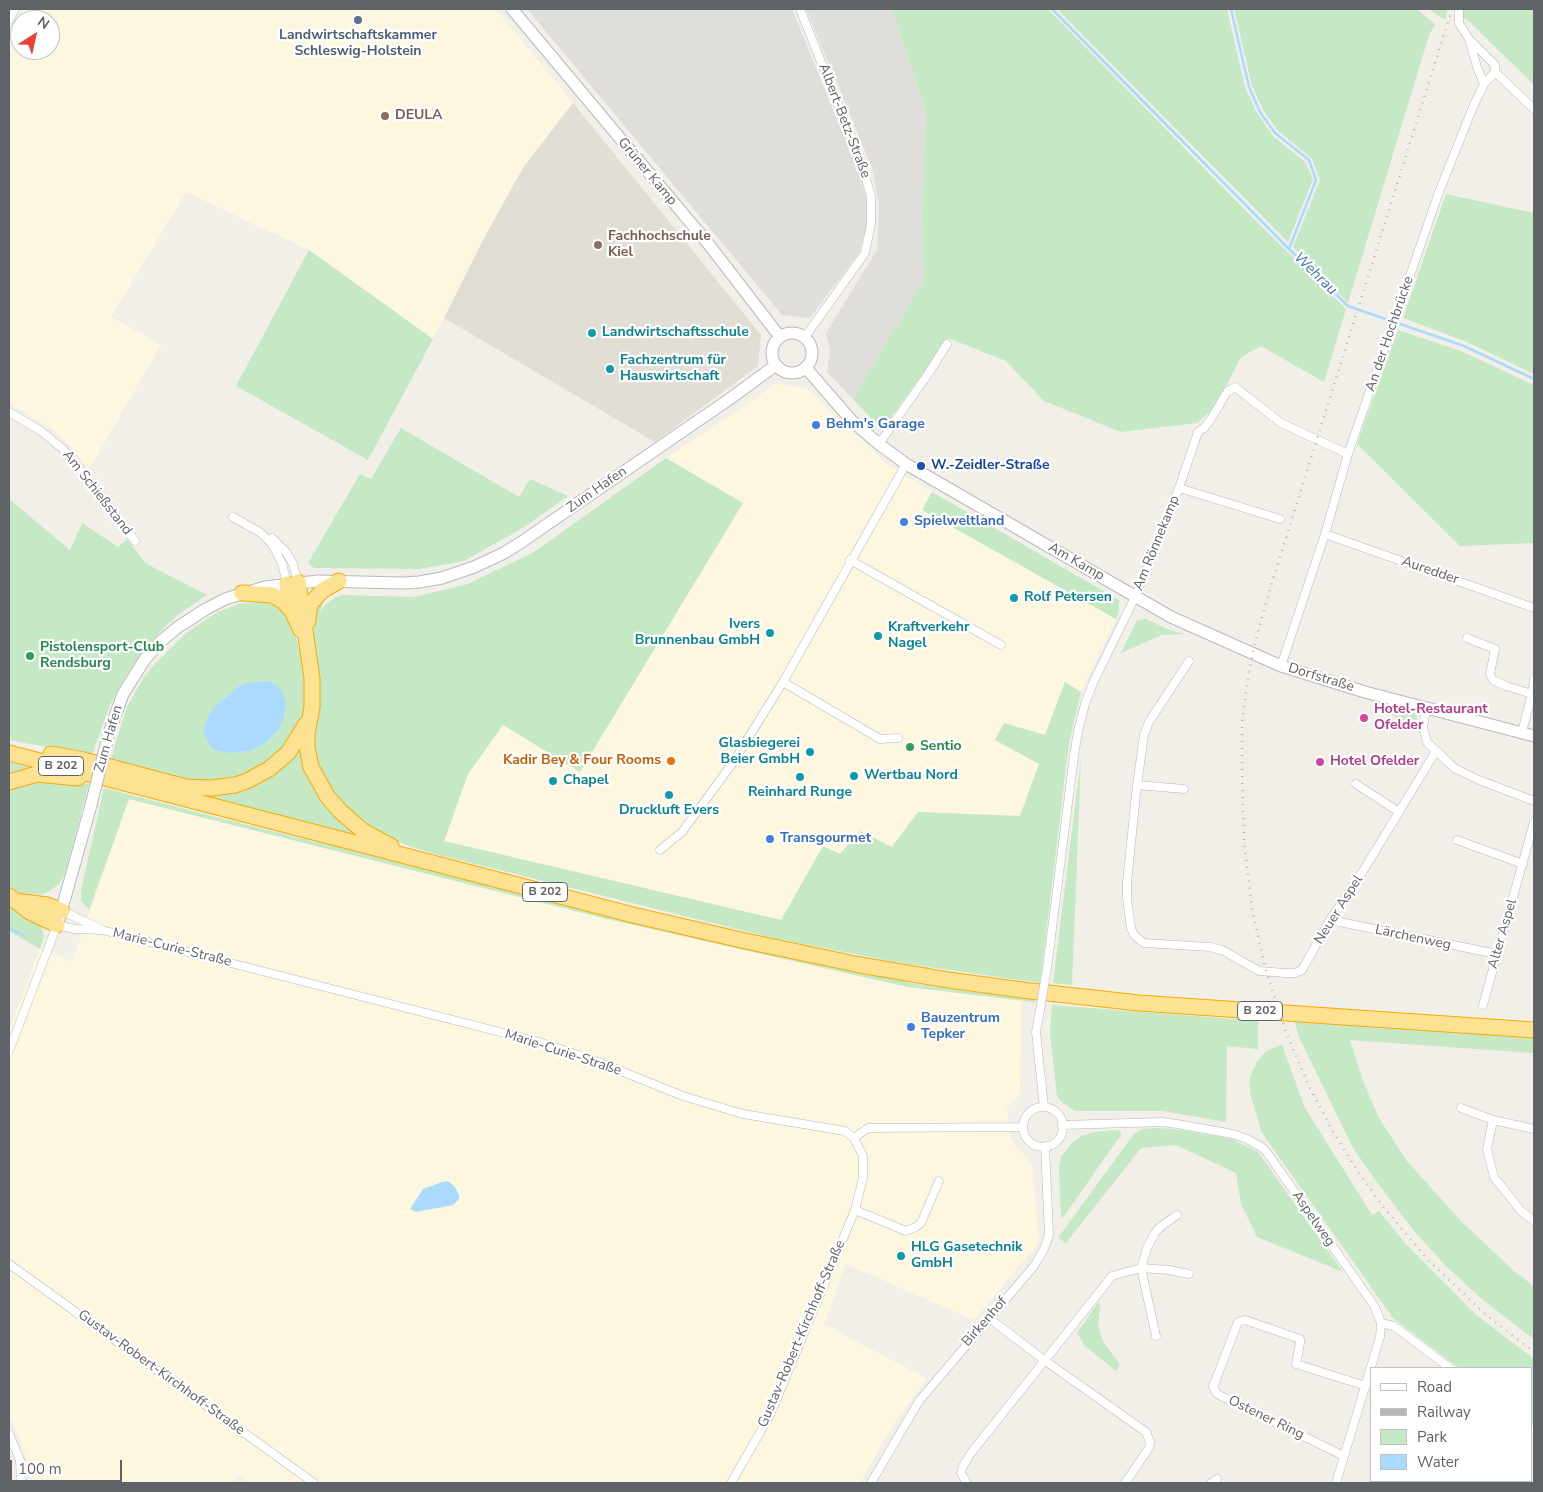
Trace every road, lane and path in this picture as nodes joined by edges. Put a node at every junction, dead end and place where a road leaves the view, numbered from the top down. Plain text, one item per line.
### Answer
1 (15, 9) edge
2 (512, 9) edge
3 (800, 9) edge
4 (1459, 9) edge
5 (9, 20) edge
6 (1470, 39) junction
7 (1495, 72) junction
8 (1484, 84) junction
9 (1534, 109) edge
10 (780, 337) junction
11 (805, 337) junction
12 (947, 344) dead end
13 (776, 364) junction
14 (806, 368) junction
15 (9, 412) edge
16 (878, 444) junction
17 (1348, 454) junction
18 (906, 464) junction
19 (1179, 488) junction
20 (233, 518) dead end
21 (1280, 519) dead end
22 (1325, 534) junction
23 (135, 541) dead end
24 (850, 560) junction
25 (339, 581) junction
26 (293, 583) junction
27 (242, 593) junction
28 (1135, 597) junction
29 (1534, 608) edge
30 (292, 611) junction
31 (306, 627) junction
32 (1467, 638) dead end
33 (308, 644) junction
34 (1001, 646) dead end
35 (1188, 661) dead end
36 (1281, 666) junction
37 (1534, 679) edge
38 (783, 682) junction
39 (1532, 694) junction
40 (1426, 709) junction
41 (310, 719) junction
42 (1522, 732) junction
43 (1534, 736) edge
44 (898, 738) dead end
45 (9, 746) edge
46 (1436, 751) junction
47 (9, 753) edge
48 (114, 780) junction
49 (9, 782) edge
50 (1137, 784) junction
51 (1356, 784) dead end
52 (1184, 789) dead end
53 (1534, 801) edge
54 (1399, 812) junction
55 (1534, 822) edge
56 (1457, 840) dead end
57 (660, 850) dead end
58 (1523, 864) junction
59 (444, 866) junction
60 (12, 898) edge
61 (59, 918) junction
62 (1330, 920) junction
63 (102, 930) junction
64 (1497, 954) junction
65 (1483, 1005) dead end
66 (1534, 1030) edge
67 (9, 1051) edge
68 (1044, 1107) junction
69 (1460, 1108) dead end
70 (1493, 1120) junction
71 (1062, 1124) junction
72 (1023, 1127) junction
73 (1534, 1129) edge
74 (854, 1138) junction
75 (1045, 1146) junction
76 (939, 1181) dead end
77 (856, 1210) junction
78 (1177, 1215) dead end
79 (1534, 1221) edge
80 (9, 1264) edge
81 (1142, 1268) junction
82 (1189, 1274) dead end
83 (989, 1318) junction
84 (1381, 1324) junction
85 (1156, 1336) dead end
86 (1044, 1360) junction
87 (1371, 1367) edge
88 (1449, 1367) edge
89 (1370, 1372) edge
90 (1366, 1386) junction
91 (9, 1434) edge
92 (1344, 1456) junction
93 (21, 1483) edge
94 (314, 1483) edge
95 (731, 1483) edge
96 (871, 1483) edge
97 (967, 1483) edge
98 (1125, 1483) edge
99 (1336, 1483) edge

1 - 5 street
2 - 10 main road, Grüner Kamp
3 - 11 street, Albert-Betz-Straße
4 - 6 street
6 - 7 street
6 - 8 street
7 - 8 street, An der Hochbrücke
7 - 9 street
8 - 17 street, An der Hochbrücke
10 - 11 main road
10 - 13 main road
11 - 14 main road
12 - 16 street
13 - 14 main road
13 - 25 main road, Zum Hafen
14 - 16 main road, Am Kamp
15 - 23 street, Am Schießstand
16 - 18 main road, Am Kamp
17 - 19 street, Am Rönnekamp
17 - 22 street, An der Hochbrücke
18 - 24 street
18 - 28 main road, Am Kamp
19 - 21 street, Am Rönnekamp
19 - 28 street, Am Rönnekamp
20 - 26 street
22 - 29 street, Auredder
22 - 36 street, An der Hochbrücke
24 - 34 street
24 - 38 street
25 - 26 main road, Zum Hafen
25 - 31 highway
26 - 27 main road, Zum Hafen
26 - 30 highway
26 - 31 highway
27 - 30 highway
27 - 61 main road, Zum Hafen, bridge
28 - 36 main road, Am Kamp
28 - 68 street, Am Rönnekamp, bridge
30 - 33 highway
31 - 33 highway
32 - 39 street
33 - 41 highway
35 - 50 street
36 - 40 main road, Dorfstraße
37 - 39 street
38 - 44 street
38 - 57 street
39 - 42 street
40 - 42 main road, Dorfstraße
40 - 46 street
41 - 45 highway
41 - 59 highway
42 - 43 main road, Dorfstraße
46 - 53 street
46 - 54 street, Neuer Aspel
47 - 48 highway, B 202
48 - 49 highway
48 - 59 highway, B 202
50 - 52 street
50 - 62 street, Neuer Aspel
51 - 54 street
54 - 62 street, Neuer Aspel
55 - 58 street, Alter Aspel
56 - 58 street
58 - 64 street, Alter Aspel
59 - 66 highway, B 202
60 - 61 highway
61 - 63 street, Marie-Curie-Straße
61 - 63 street, Marie-Curie-Straße
61 - 67 street
62 - 64 street, Lärchenweg
63 - 74 street, Marie-Curie-Straße
64 - 65 street, Alter Aspel
68 - 71 street
68 - 72 street
69 - 70 street
70 - 73 street
70 - 79 street
71 - 75 street
71 - 84 street, Aspelweg
72 - 74 street
72 - 75 street
74 - 77 street, Gustav-Robert-Kirchhoff-Straße
75 - 83 street, Birkenhof
76 - 77 street
77 - 95 street, Gustav-Robert-Kirchhoff-Straße
78 - 81 street
80 - 94 street, Gustav-Robert-Kirchhoff-Straße
81 - 82 street
81 - 85 street
81 - 86 street
83 - 86 street
83 - 96 street, Birkenhof
84 - 87 street
84 - 88 street
86 - 97 street
86 - 98 street
89 - 90 street
90 - 92 street
90 - 92 street, Ostener Ring
91 - 93 street
92 - 99 street

